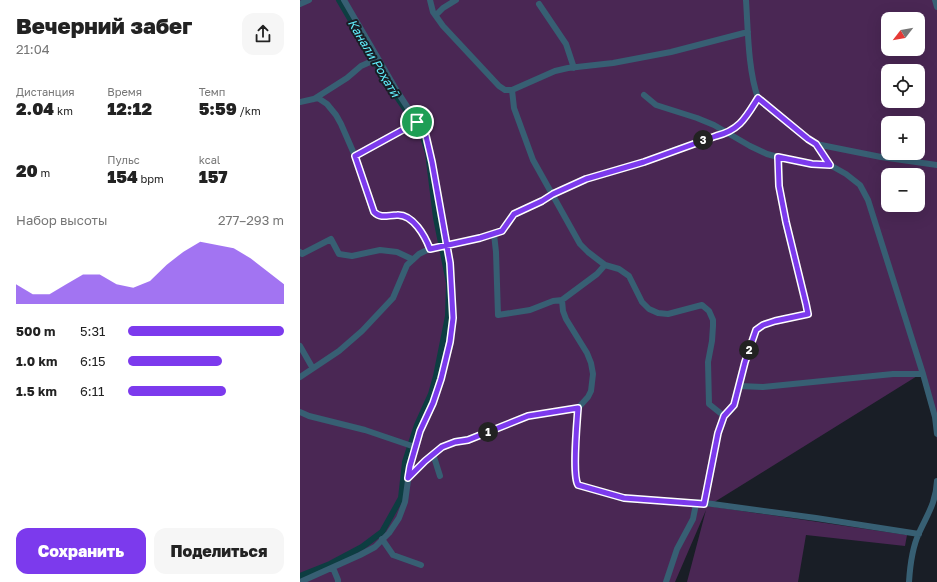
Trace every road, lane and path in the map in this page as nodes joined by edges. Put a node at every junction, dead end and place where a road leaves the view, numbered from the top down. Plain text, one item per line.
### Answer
1 (309, 0) edge
2 (344, 0) edge
3 (430, 0) edge
4 (456, 0) edge
5 (746, 0) edge
6 (935, 0) edge
7 (300, 4) edge
8 (539, 4) dead end
9 (937, 7) edge
10 (436, 15) junction
11 (748, 32) junction
12 (374, 60) junction
13 (574, 68) junction
14 (512, 90) junction
15 (644, 95) dead end
16 (314, 98) junction
17 (758, 98) junction
18 (300, 102) edge
19 (414, 123) junction
20 (727, 133) junction
21 (816, 144) junction
22 (355, 156) junction
23 (778, 157) junction
24 (830, 165) junction
25 (937, 165) edge
26 (553, 194) junction
27 (494, 234) junction
28 (445, 246) junction
29 (431, 249) junction
30 (301, 254) edge
31 (412, 260) junction
32 (605, 265) junction
33 (562, 300) junction
34 (300, 346) edge
35 (312, 367) junction
36 (923, 374) junction
37 (300, 377) edge
38 (739, 386) junction
39 (578, 408) junction
40 (300, 412) edge
41 (724, 416) junction
42 (937, 434) edge
43 (411, 447) junction
44 (433, 454) junction
45 (440, 476) dead end
46 (408, 478) junction
47 (937, 481) edge
48 (696, 504) junction
49 (704, 504) junction
50 (919, 534) junction
51 (382, 539) junction
52 (421, 565) dead end
53 (333, 568) junction
54 (300, 582) edge
55 (338, 582) edge
56 (666, 582) edge
57 (909, 582) edge

1 - 7 street
2 - 12 street
3 - 10 street
4 - 10 street
5 - 11 street
6 - 9 street
8 - 13 street
10 - 14 street
11 - 13 street
11 - 17 street
12 - 16 street
12 - 19 street
13 - 14 street
14 - 26 street
15 - 20 street
16 - 18 street
16 - 22 street
17 - 20 street
17 - 21 street
19 - 22 street
19 - 28 street
20 - 23 street
20 - 26 street
21 - 24 street
21 - 25 street
22 - 29 street
23 - 24 street
23 - 38 street
24 - 36 street
26 - 27 street
26 - 32 street
27 - 28 street
27 - 33 street
28 - 29 street
28 - 43 street
29 - 31 street
30 - 31 street
31 - 35 street
32 - 33 street
32 - 41 street
33 - 39 street
34 - 35 street
35 - 37 street
36 - 38 street
36 - 42 street
38 - 41 street
39 - 44 street
39 - 48 street
40 - 43 street
41 - 49 street
43 - 46 street
44 - 45 street
44 - 46 street
46 - 51 street
47 - 50 street
48 - 49 street
48 - 56 street
49 - 50 street
50 - 57 street
51 - 52 street
51 - 53 street
53 - 54 street
53 - 55 street

